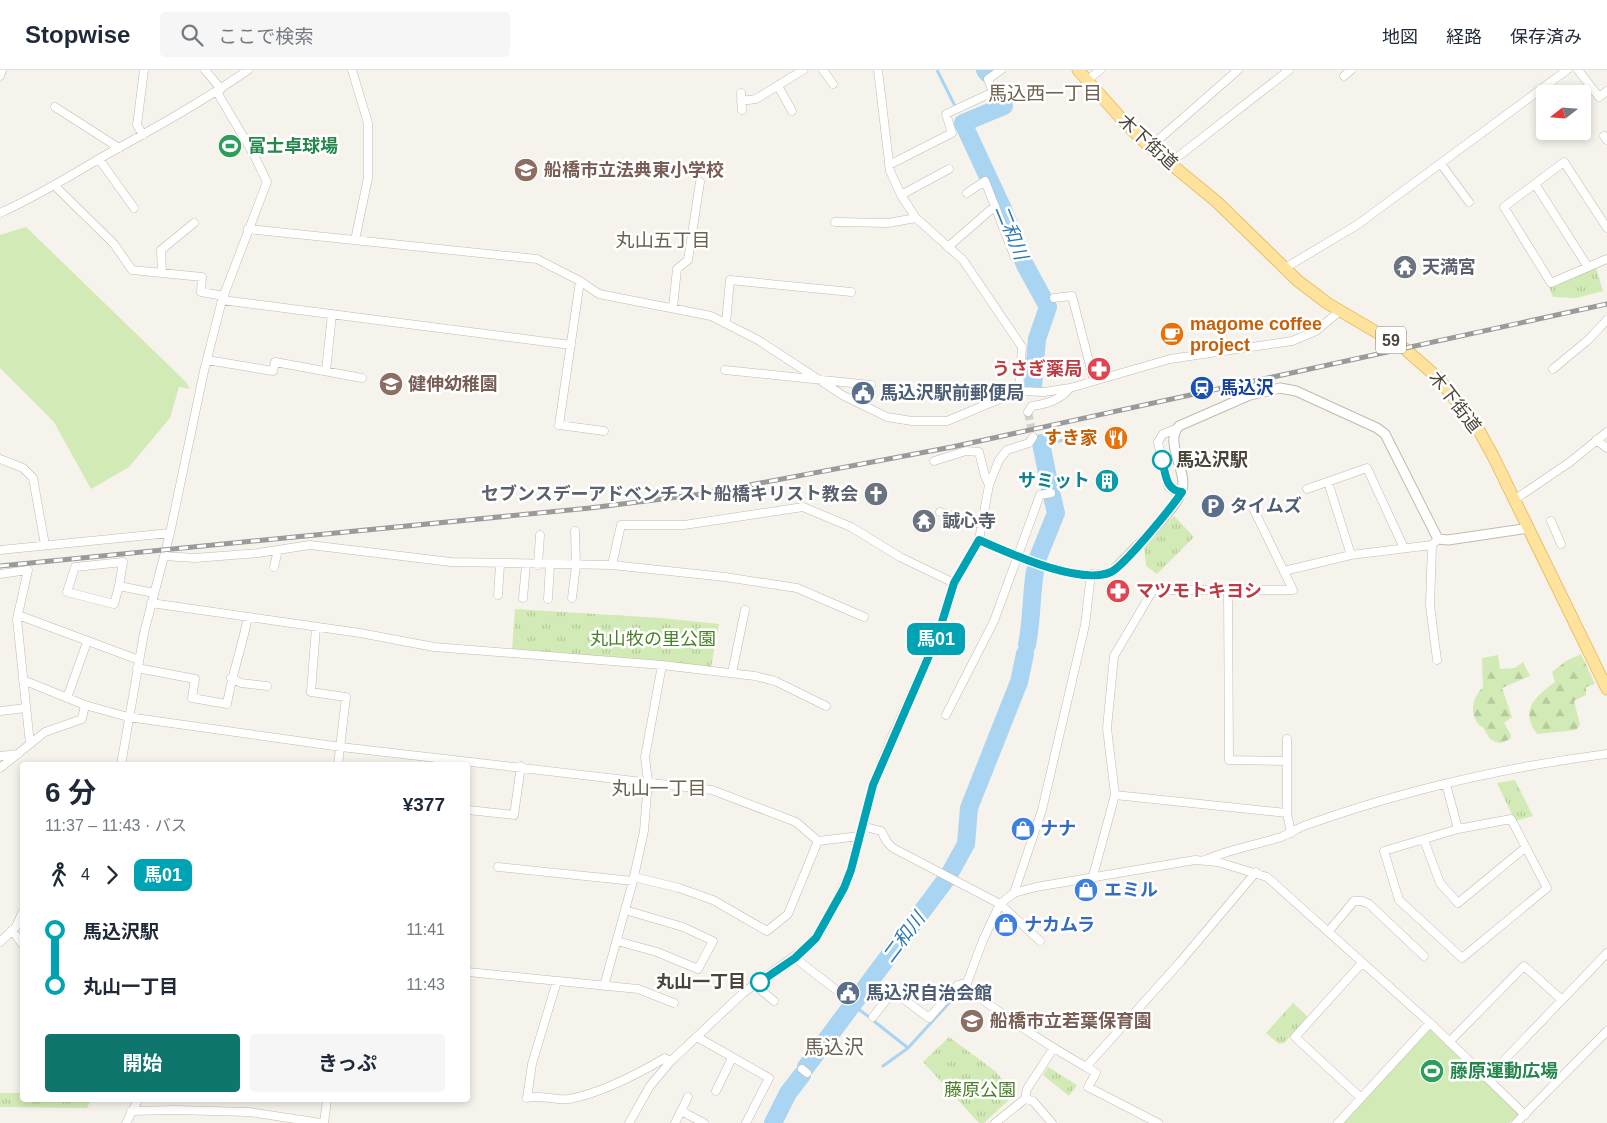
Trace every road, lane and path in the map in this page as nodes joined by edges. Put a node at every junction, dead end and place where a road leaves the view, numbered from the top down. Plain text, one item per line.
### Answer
1 (2, 70) edge
2 (144, 70) edge
3 (205, 70) edge
4 (248, 70) edge
5 (352, 70) edge
6 (803, 70) edge
7 (823, 70) edge
8 (878, 70) edge
9 (1001, 70) edge
10 (1078, 70) edge
11 (1100, 70) edge
12 (1238, 70) edge
13 (1289, 70) edge
14 (1351, 70) edge
15 (1567, 70) edge
16 (1578, 70) edge
17 (0, 76) edge
18 (1344, 76) dead end
19 (1086, 81) junction
20 (833, 84) dead end
21 (778, 86) junction
22 (219, 90) junction
23 (1607, 91) edge
24 (55, 107) dead end
25 (742, 110) dead end
26 (792, 111) dead end
27 (143, 135) junction
28 (1150, 147) junction
29 (120, 148) junction
30 (99, 159) junction
31 (1170, 163) junction
32 (1441, 164) junction
33 (889, 165) junction
34 (949, 169) dead end
35 (700, 182) dead end
36 (1535, 184) junction
37 (54, 185) junction
38 (967, 193) dead end
39 (901, 195) junction
40 (1469, 202) dead end
41 (995, 206) junction
42 (134, 208) dead end
43 (0, 213) edge
44 (916, 218) junction
45 (194, 222) dead end
46 (835, 222) dead end
47 (1607, 228) edge
48 (248, 230) junction
49 (355, 240) junction
50 (948, 247) junction
51 (1015, 258) dead end
52 (1607, 259) edge
53 (1588, 267) junction
54 (1285, 268) junction
55 (162, 273) junction
56 (580, 281) junction
57 (851, 292) dead end
58 (223, 298) junction
59 (1054, 298) dead end
60 (673, 308) junction
61 (1341, 310) junction
62 (332, 314) junction
63 (1607, 320) edge
64 (726, 323) junction
65 (571, 345) junction
66 (207, 360) junction
67 (725, 370) dead end
68 (1553, 370) dead end
69 (326, 372) junction
70 (362, 378) dead end
71 (816, 379) junction
72 (1094, 381) junction
73 (871, 385) dead end
74 (1070, 388) junction
75 (1019, 391) junction
76 (1028, 412) dead end
77 (1176, 429) junction
78 (604, 431) dead end
79 (1606, 431) edge
80 (1033, 437) dead end
81 (1596, 440) junction
82 (1607, 448) edge
83 (0, 459) edge
84 (934, 461) dead end
85 (1328, 482) junction
86 (989, 485) junction
87 (1307, 489) dead end
88 (1182, 492) junction
89 (1051, 493) dead end
90 (1514, 500) junction
91 (1253, 508) dead end
92 (940, 512) dead end
93 (1552, 521) dead end
94 (983, 525) junction
95 (1528, 528) junction
96 (575, 531) dead end
97 (170, 533) junction
98 (540, 535) dead end
99 (979, 540) junction
100 (1435, 542) junction
101 (1561, 544) dead end
102 (45, 545) junction
103 (1404, 548) junction
104 (0, 550) edge
105 (278, 550) junction
106 (1351, 554) junction
107 (164, 556) junction
108 (1018, 557) junction
109 (500, 565) junction
110 (526, 565) junction
111 (538, 565) junction
112 (550, 565) junction
113 (576, 565) junction
114 (612, 565) junction
115 (274, 567) dead end
116 (1113, 571) joint
117 (1284, 571) junction
118 (0, 574) edge
119 (1091, 574) junction
120 (954, 583) junction
121 (119, 586) junction
122 (1228, 590) junction
123 (154, 593) junction
124 (498, 595) dead end
125 (523, 598) dead end
126 (572, 598) dead end
127 (548, 599) dead end
128 (151, 603) junction
129 (745, 610) dead end
130 (18, 615) junction
131 (248, 617) junction
132 (864, 617) dead end
133 (316, 627) junction
134 (87, 642) junction
135 (1437, 660) dead end
136 (138, 664) junction
137 (662, 665) junction
138 (732, 673) junction
139 (231, 678) junction
140 (23, 680) junction
141 (267, 686) dead end
142 (1607, 689) edge
143 (68, 698) junction
144 (85, 705) junction
145 (826, 706) dead end
146 (26, 708) junction
147 (0, 711) edge
148 (946, 715) dead end
149 (128, 717) junction
150 (1287, 738) dead end
151 (30, 744) junction
152 (341, 747) junction
153 (18, 754) junction
154 (1607, 754) edge
155 (0, 756) edge
156 (1288, 761) junction
157 (121, 762) edge
158 (338, 762) edge
159 (520, 766) junction
160 (0, 768) edge
161 (648, 781) junction
162 (1446, 784) junction
163 (1115, 795) junction
164 (470, 810) edge
165 (1287, 813) junction
166 (862, 826) junction
167 (1458, 829) junction
168 (1291, 833) junction
169 (860, 836) junction
170 (818, 840) junction
171 (1424, 840) junction
172 (1526, 847) junction
173 (1205, 860) junction
174 (498, 867) dead end
175 (1256, 872) junction
176 (1093, 876) junction
177 (633, 879) junction
178 (1014, 893) junction
179 (1000, 904) junction
180 (625, 910) junction
181 (20, 916) edge
182 (12, 930) junction
183 (1328, 932) junction
184 (20, 941) edge
185 (617, 941) junction
186 (1040, 941) dead end
187 (0, 942) edge
188 (1607, 953) edge
189 (1424, 956) dead end
190 (795, 958) junction
191 (1362, 963) junction
192 (470, 972) edge
193 (558, 981) junction
194 (967, 983) junction
195 (755, 985) junction
196 (604, 986) junction
197 (835, 989) dead end
198 (1562, 1000) junction
199 (774, 1001) dead end
200 (674, 1003) dead end
201 (873, 1017) dead end
202 (1430, 1023) junction
203 (1607, 1031) edge
204 (697, 1037) junction
205 (1449, 1042) junction
206 (1053, 1049) junction
207 (732, 1058) junction
208 (671, 1061) junction
209 (1086, 1067) junction
210 (1487, 1078) junction
211 (716, 1091) dead end
212 (688, 1097) dead end
213 (1361, 1098) junction
214 (1025, 1099) junction
215 (137, 1102) edge
216 (328, 1102) edge
217 (681, 1110) junction
218 (131, 1111) junction
219 (1525, 1115) junction
220 (126, 1123) edge
221 (323, 1123) edge
222 (629, 1123) edge
223 (675, 1123) edge
224 (704, 1123) edge
225 (746, 1123) edge
226 (995, 1123) edge
227 (1052, 1123) edge
228 (1158, 1123) edge
229 (1338, 1123) edge
230 (1516, 1123) edge

1 - 17 street
2 - 27 street
3 - 22 street
4 - 22 street
5 - 49 street
6 - 21 street
7 - 20 street
8 - 33 street
9 - 33 street
10 - 19 main road, 木下街道 / 59
11 - 19 street
12 - 28 street
13 - 31 street
14 - 18 street
15 - 32 street
16 - 23 street
19 - 28 main road, 木下街道 / 59
21 - 25 street
21 - 26 street
22 - 27 street
22 - 48 street
24 - 29 street
27 - 29 street
28 - 31 main road, 木下街道 / 59
29 - 30 street
30 - 37 street
30 - 42 street
31 - 54 main road, 木下街道 / 59
32 - 40 street
32 - 54 street
33 - 39 street
34 - 39 street
35 - 60 street
36 - 47 street
36 - 53 street
36 - 53 street
37 - 43 street
37 - 55 street
38 - 41 street
39 - 44 street
41 - 50 street
41 - 51 street
44 - 46 street
44 - 50 street
45 - 55 street
48 - 49 street
48 - 58 street
49 - 56 street
50 - 75 street
52 - 53 street
54 - 61 main road, 木下街道 / 59
55 - 58 street
56 - 60 street
56 - 65 street
57 - 64 street
58 - 62 street
58 - 66 street
59 - 72 street
60 - 64 street
61 - 72 street
61 - 90 main road, 木下街道 / 59
62 - 65 street
62 - 69 street
63 - 68 street
64 - 71 street
65 - 78 street
66 - 69 street
66 - 97 street
67 - 71 street
69 - 70 street
71 - 73 street
71 - 75 street
72 - 74 street
74 - 75 street
74 - 76 street
77 - 88 street
77 - 88 street
77 - 100 street
79 - 81 street
80 - 86 street
81 - 82 street
81 - 90 street
83 - 102 street
84 - 86 street
85 - 87 street
85 - 103 street
85 - 106 street
86 - 94 street
88 - 116 street
89 - 108 street
90 - 95 main road, 木下街道 / 59
91 - 117 street
92 - 94 street
93 - 101 street
94 - 99 street
95 - 100 street
95 - 142 main road, 木下街道 / 59
96 - 113 street
97 - 102 street
97 - 107 street
98 - 111 street
99 - 108 street
99 - 120 street
100 - 103 street
100 - 135 street
102 - 104 street
103 - 106 street
105 - 107 street
105 - 109 street
105 - 115 street
106 - 117 street
107 - 123 street
108 - 119 street
108 - 148 street
109 - 110 street
109 - 124 street
110 - 111 street
110 - 125 street
111 - 112 street
112 - 113 street
112 - 127 street
113 - 114 street
113 - 126 street
114 - 120 street
114 - 132 street
116 - 119 street
117 - 122 street
118 - 130 street
119 - 178 street
120 - 166 street
121 - 121 street
121 - 123 street
122 - 156 street
122 - 163 street
123 - 128 street
128 - 131 street
128 - 136 street
129 - 138 street
130 - 134 street
130 - 140 street
131 - 133 street
131 - 139 street
133 - 137 street
133 - 152 street
134 - 136 street
134 - 143 street
136 - 139 street
136 - 149 street
137 - 138 street
137 - 161 street
138 - 145 street
139 - 141 street
140 - 143 street
140 - 146 street
143 - 144 street
144 - 149 street
144 - 151 street
146 - 147 street
146 - 151 street
149 - 152 street
149 - 157 street
150 - 156 street
151 - 153 street
152 - 158 street
152 - 159 street
153 - 155 street
153 - 160 street
154 - 162 street
156 - 165 street
159 - 161 street
159 - 164 street
161 - 170 street
161 - 177 street
162 - 167 street
162 - 168 street
163 - 165 street
163 - 176 street
165 - 168 street
166 - 169 street
166 - 179 street
167 - 171 street
167 - 172 street
168 - 173 street
169 - 170 street
169 - 190 street
170 - 177 street
171 - 172 street
171 - 172 street
173 - 175 street
173 - 176 street
174 - 177 street
175 - 183 street
175 - 209 street
176 - 178 street
177 - 180 street
178 - 179 street
179 - 186 street
179 - 194 street
180 - 185 street
180 - 185 street
181 - 182 street
182 - 184 street
182 - 187 street
183 - 189 street
183 - 191 street
185 - 196 street
188 - 198 street
190 - 195 street
190 - 197 street
191 - 202 street
191 - 213 street
192 - 193 street
193 - 196 street
193 - 208 street
194 - 201 street
194 - 206 street
195 - 199 street
195 - 204 street
196 - 200 street
198 - 205 street
198 - 210 street
202 - 205 street
202 - 213 street
203 - 219 street
204 - 207 street
204 - 208 street
205 - 210 street
206 - 209 street
206 - 214 street
207 - 211 street
207 - 225 street
208 - 222 street
209 - 228 street
210 - 219 street
212 - 217 street
213 - 229 street
214 - 226 street
214 - 227 street
215 - 218 street
216 - 221 street
217 - 223 street
217 - 224 street
218 - 220 street
218 - 221 street
219 - 230 street

